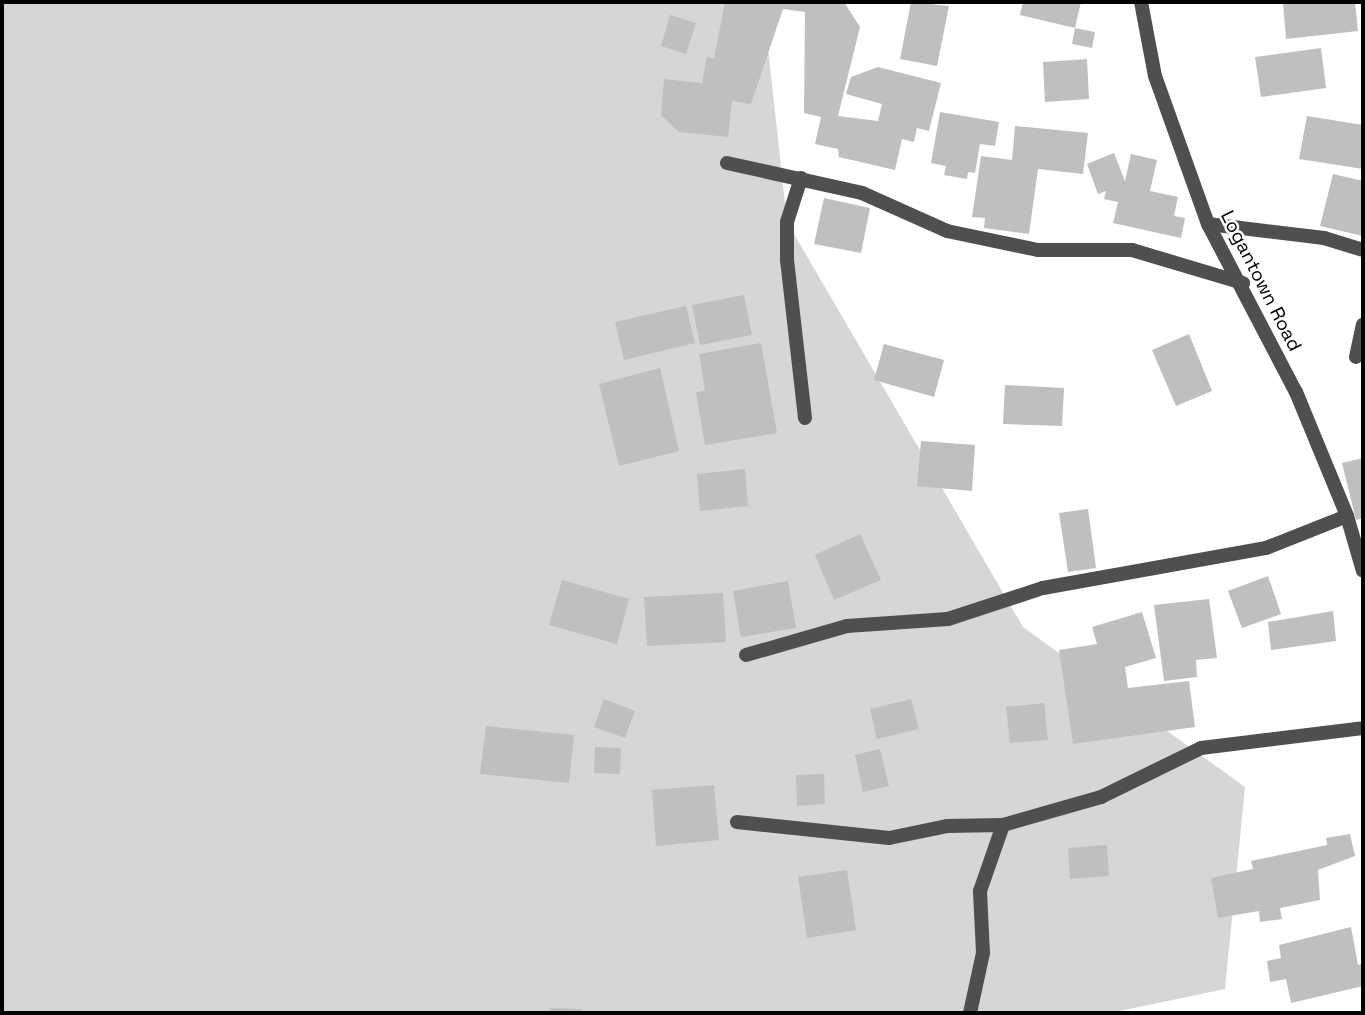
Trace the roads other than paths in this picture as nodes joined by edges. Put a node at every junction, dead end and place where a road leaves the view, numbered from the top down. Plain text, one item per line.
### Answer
1 (1141, 2) edge
2 (727, 163) dead end
3 (801, 178) junction
4 (1208, 224) junction
5 (1363, 250) edge
6 (1243, 283) junction
7 (1363, 325) edge
8 (1356, 357) dead end
9 (805, 418) dead end
10 (1347, 516) junction
11 (1360, 548) edge
12 (1363, 571) edge
13 (746, 655) dead end
14 (1363, 728) edge
15 (737, 822) dead end
16 (1003, 825) junction
17 (970, 1013) edge

1 - 4 street, Logantown Road
2 - 3 street
3 - 6 street
3 - 9 street
4 - 5 street
4 - 6 street, Logantown Road
6 - 10 street, Logantown Road
7 - 8 street
10 - 11 street, Logantown Road
10 - 13 street
11 - 12 street, Logantown Road
14 - 16 street
15 - 16 street
16 - 17 street

